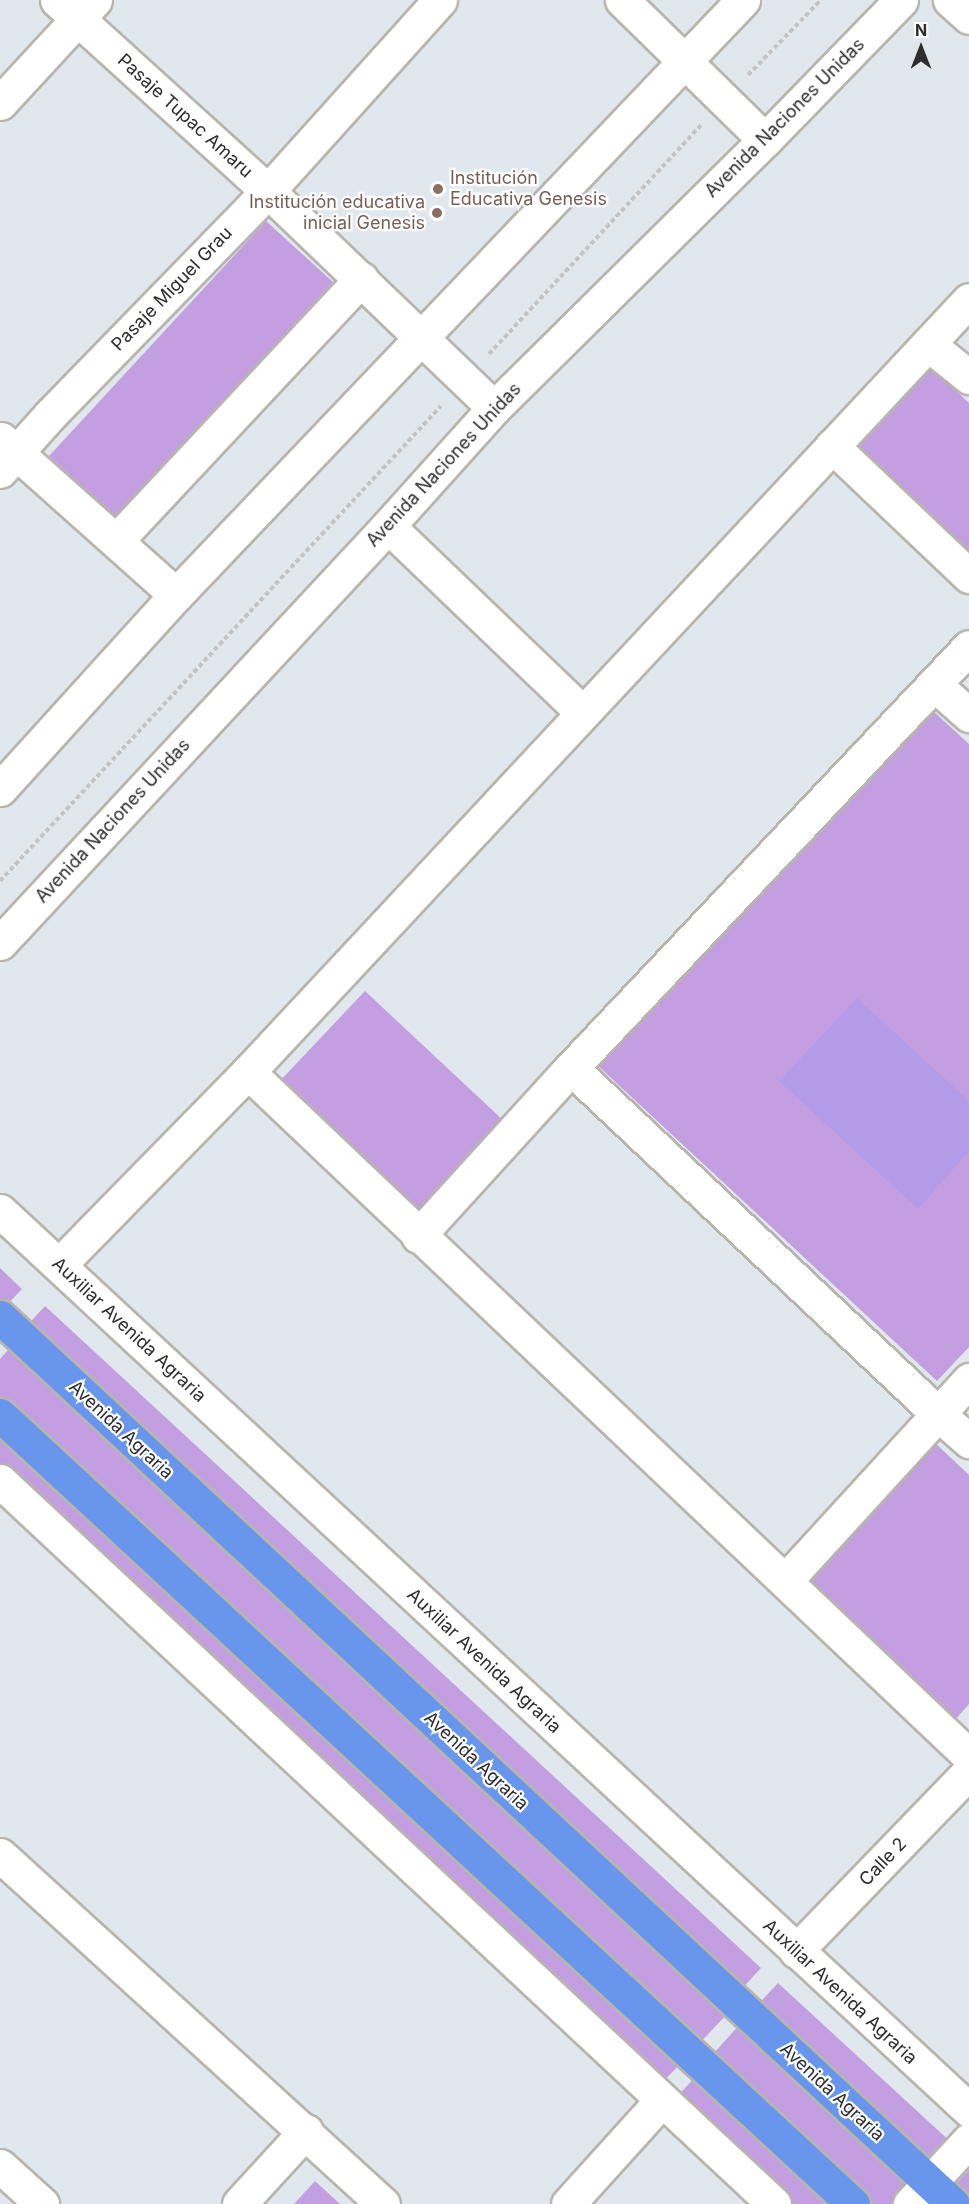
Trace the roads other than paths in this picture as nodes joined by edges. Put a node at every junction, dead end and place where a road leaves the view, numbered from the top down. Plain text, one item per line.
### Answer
1 (440, 0) edge
2 (622, 0) edge
3 (742, 0) edge
4 (901, 0) edge
5 (950, 0) edge
6 (77, 7) edge
7 (969, 17) edge
8 (683, 61) junction
9 (0, 103) edge
10 (765, 140) junction
11 (268, 191) junction
12 (361, 279) junction
13 (969, 300) edge
14 (421, 336) junction
15 (928, 344) junction
16 (969, 377) edge
17 (494, 408) junction
18 (832, 446) junction
19 (6, 454) edge
20 (388, 526) junction
21 (116, 541) junction
22 (969, 576) edge
23 (176, 596) junction
24 (969, 647) edge
25 (934, 684) junction
26 (582, 712) junction
27 (969, 715) edge
28 (0, 789) edge
29 (0, 943) edge
30 (571, 1068) junction
31 (248, 1072) junction
32 (0, 1211) edge
33 (418, 1236) junction
34 (59, 1265) junction
35 (0, 1317) edge
36 (969, 1380) edge
37 (937, 1413) junction
38 (0, 1415) edge
39 (969, 1440) edge
40 (0, 1481) edge
41 (785, 1581) junction
42 (969, 1756) edge
43 (969, 1772) edge
44 (0, 1855) edge
45 (796, 1952) junction
46 (662, 2100) junction
47 (969, 2110) edge
48 (306, 2131) junction
49 (969, 2140) edge
50 (0, 2166) edge
51 (931, 2197) edge
52 (42, 2204) edge
53 (239, 2204) edge
54 (383, 2204) edge
55 (568, 2204) edge
56 (774, 2204) edge
57 (853, 2204) edge

1 - 11 street, Pasaje Miguel Grau
2 - 8 street
3 - 8 street
4 - 10 street, Avenida Naciones Unidas
5 - 7 street
6 - 9 street
6 - 11 street, Pasaje Tupac Amaru
8 - 10 street
8 - 14 street
10 - 17 street, Avenida Naciones Unidas
11 - 12 street, Pasaje Tupac Amaru
11 - 19 street, Pasaje Miguel Grau
12 - 14 street, Pasaje Tupac Amaru
12 - 21 street
13 - 15 street
14 - 17 street, Pasaje Tupac Amaru
14 - 23 street
15 - 16 street
15 - 18 street
17 - 20 street, Avenida Naciones Unidas
18 - 22 street
18 - 26 street
19 - 21 street
20 - 26 street
20 - 29 street, Avenida Naciones Unidas
21 - 23 street
23 - 28 street
24 - 25 street
25 - 27 street
25 - 30 street
26 - 31 street
30 - 33 street
30 - 37 street
31 - 33 street
31 - 34 street
32 - 34 street, Auxiliar Avenida Agraria
33 - 41 street
34 - 45 street, Auxiliar Avenida Agraria
35 - 51 main road, Avenida Agraria
36 - 37 street
37 - 39 street
37 - 41 street
38 - 57 main road
40 - 46 street
41 - 42 street
43 - 45 street, Calle 2
44 - 48 street
45 - 47 street, Auxiliar Avenida Agraria
46 - 55 street
46 - 56 street
48 - 53 street
48 - 54 street
49 - 51 street
50 - 52 street

